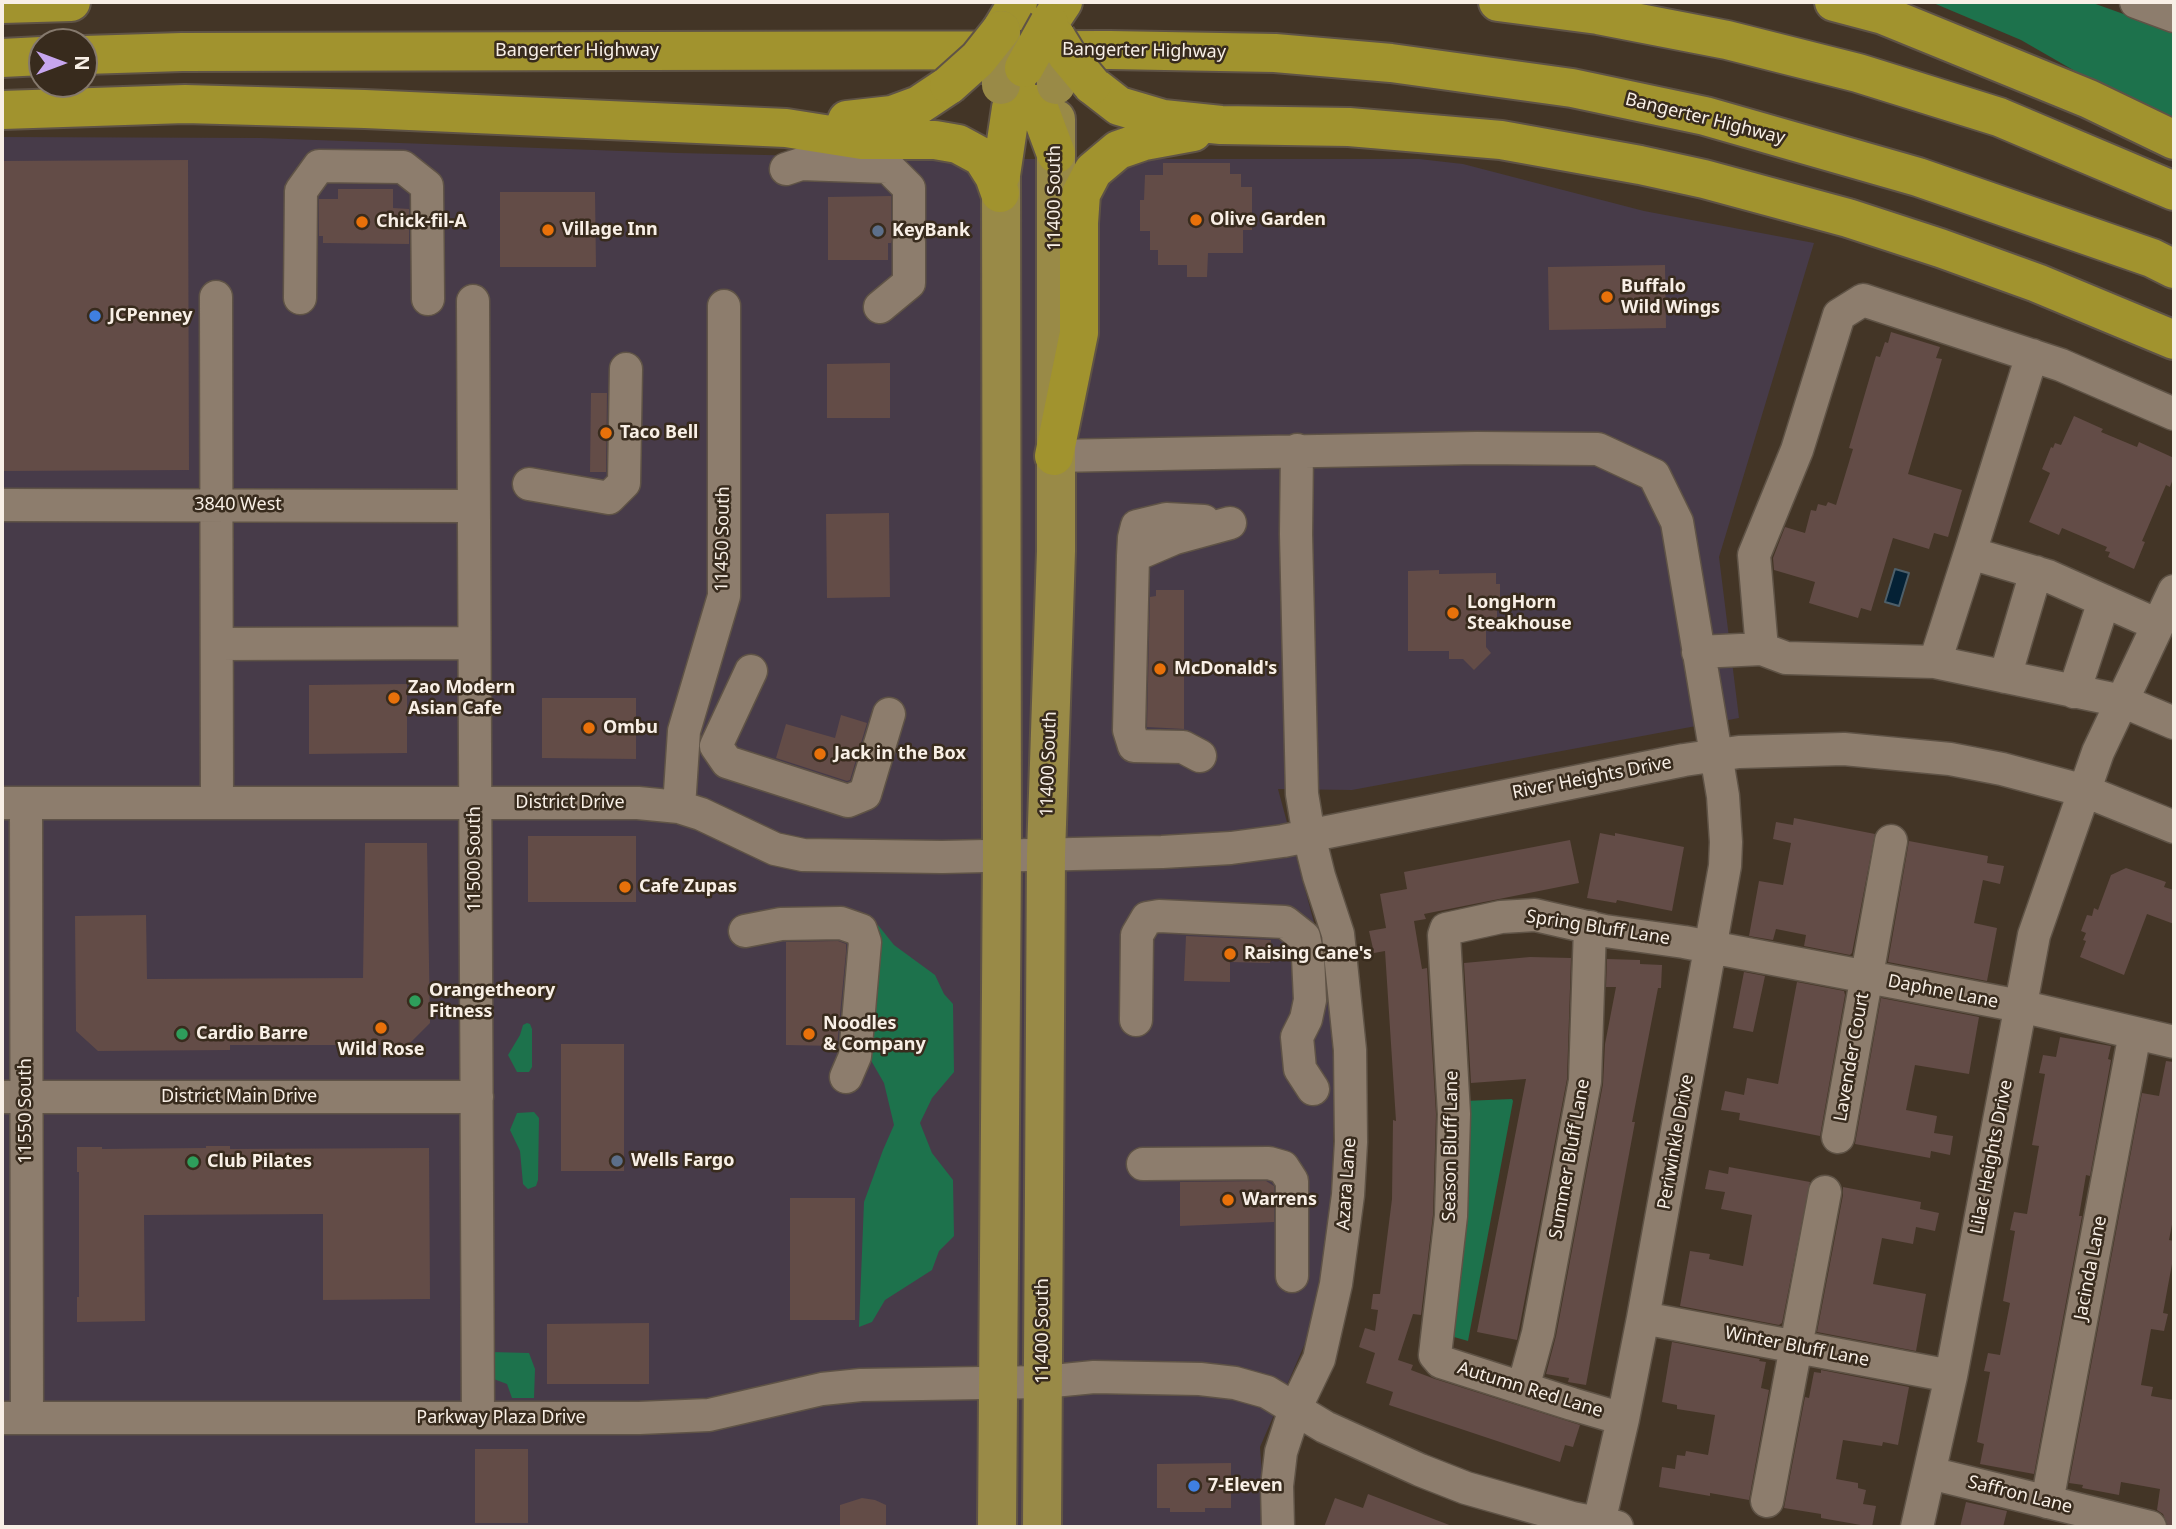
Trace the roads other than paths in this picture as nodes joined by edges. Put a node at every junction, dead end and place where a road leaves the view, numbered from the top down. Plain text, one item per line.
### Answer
1 (71, 2) edge
2 (1498, 2) edge
3 (1834, 2) edge
4 (2136, 2) edge
5 (2, 4) edge
6 (1029, 12) edge
7 (2174, 16) edge
8 (98, 55) edge
9 (28, 57) edge
10 (2, 58) edge
11 (1037, 82) junction
12 (2, 110) edge
13 (1221, 125) junction
14 (786, 128) junction
15 (2174, 140) edge
16 (786, 169) dead end
17 (1000, 184) junction
18 (2174, 191) edge
19 (2174, 269) edge
20 (216, 297) dead end
21 (300, 298) dead end
22 (428, 299) dead end
23 (473, 301) dead end
24 (724, 306) dead end
25 (880, 307) dead end
26 (2174, 340) edge
27 (2032, 355) junction
28 (626, 369) dead end
29 (2174, 414) edge
30 (1297, 450) junction
31 (1054, 456) junction
32 (528, 484) dead end
33 (2, 505) edge
34 (217, 506) junction
35 (473, 506) junction
36 (1230, 523) dead end
37 (1970, 553) junction
38 (2036, 572) junction
39 (2174, 591) edge
40 (2104, 601) junction
41 (2162, 633) edge
42 (474, 643) junction
43 (217, 644) junction
44 (1762, 649) junction
45 (1698, 652) junction
46 (1935, 662) junction
47 (751, 670) dead end
48 (2006, 677) junction
49 (2074, 692) junction
50 (2122, 701) junction
51 (889, 714) dead end
52 (2174, 723) edge
53 (1716, 755) junction
54 (1200, 756) dead end
55 (2085, 791) junction
56 (14, 803) edge
57 (217, 803) junction
58 (475, 803) junction
59 (679, 807) junction
60 (2174, 827) edge
61 (1309, 836) junction
62 (1891, 841) dead end
63 (1046, 854) junction
64 (1002, 856) junction
65 (1590, 927) junction
66 (745, 931) dead end
67 (1444, 932) joint
68 (1711, 949) junction
69 (1866, 978) junction
70 (2020, 1006) junction
71 (1136, 1020) dead end
72 (2135, 1033) junction
73 (2174, 1042) edge
74 (846, 1077) dead end
75 (1306, 1079) dead end
76 (14, 1097) edge
77 (477, 1097) junction
78 (1838, 1137) dead end
79 (1143, 1164) dead end
80 (1825, 1192) dead end
81 (1292, 1276) dead end
82 (1643, 1318) junction
83 (1796, 1347) junction
84 (1437, 1359) joint
85 (1951, 1376) junction
86 (1043, 1382) junction
87 (998, 1383) junction
88 (1523, 1388) junction
89 (1296, 1409) junction
90 (14, 1418) edge
91 (478, 1418) junction
92 (1623, 1419) junction
93 (1930, 1473) junction
94 (1767, 1502) dead end
95 (2047, 1502) junction
96 (1605, 1526) edge
97 (997, 1527) edge
98 (1042, 1527) edge
99 (1278, 1527) edge
100 (1917, 1527) edge
101 (2150, 1527) edge

1 - 5 highway
2 - 18 highway
3 - 15 highway
4 - 7 street
6 - 11 highway, bridge
6 - 11 highway, bridge
6 - 14 highway, bridge
8 - 19 highway, Bangerter Highway
9 - 10 highway
11 - 13 highway
11 - 17 main road
11 - 31 main road, 11400 South
12 - 14 highway
13 - 26 highway
13 - 31 highway
14 - 17 highway
16 - 25 street
17 - 64 main road
20 - 34 street
21 - 22 street
23 - 35 street, 11500 South
24 - 59 street, 11450 South
27 - 29 street
27 - 37 street
27 - 44 street
28 - 32 street
30 - 31 street, Periwinkle Drive
30 - 45 street, Periwinkle Drive
30 - 61 street, Azara Lane
31 - 63 main road, 11400 South
33 - 34 street, 3840 West
34 - 35 street, 3840 West
34 - 43 street
35 - 42 street, 11500 South
36 - 54 street
37 - 38 street
37 - 46 street
38 - 40 street
38 - 48 street
39 - 41 street, Lilac Heights Drive
40 - 41 street
40 - 49 street
41 - 50 street, Lilac Heights Drive
42 - 43 street
42 - 58 street, 11500 South
43 - 57 street
44 - 45 street
44 - 46 street
45 - 53 street, Periwinkle Drive
46 - 48 street
47 - 51 street
48 - 49 street
49 - 50 street
50 - 52 street
50 - 55 street, Lilac Heights Drive
53 - 55 street, River Heights Drive
53 - 61 street, River Heights Drive
53 - 68 street, Periwinkle Drive
55 - 60 street, River Heights Drive
55 - 70 street, Lilac Heights Drive
56 - 57 street, District Drive
56 - 76 street, 11550 South
57 - 58 street, District Drive
58 - 59 street, District Drive
58 - 77 street, 11500 South
59 - 64 street, District Drive
61 - 63 street, River Heights Drive
61 - 89 street, Azara Lane
62 - 69 street, Lavender Court
63 - 64 street, River Heights Drive
63 - 86 main road, 11400 South
64 - 87 main road
65 - 67 street, Spring Bluff Lane
65 - 68 street, Spring Bluff Lane
65 - 88 street, Summer Bluff Lane
66 - 74 street
67 - 84 street, Season Bluff Lane
68 - 69 street, Daphne Lane
68 - 82 street, Periwinkle Drive
69 - 70 street, Daphne Lane
69 - 78 street, Lavender Court
70 - 72 street, Daphne Lane
70 - 85 street, Lilac Heights Drive
71 - 75 street
72 - 73 street, Daphne Lane
72 - 95 street, Jacinda Lane
76 - 77 street, District Main Drive
76 - 90 street, 11550 South
77 - 91 street, 11500 South
79 - 81 street
80 - 83 street
82 - 83 street, Winter Bluff Lane
82 - 92 street, Periwinkle Drive
83 - 85 street, Winter Bluff Lane
83 - 94 street
84 - 88 street, Autumn Red Lane
85 - 93 street, Lilac Heights Drive
86 - 87 street, Parkway Plaza Drive
86 - 89 street, Parkway Plaza Drive
86 - 98 main road, 11400 South
87 - 91 street, Parkway Plaza Drive
87 - 97 main road
88 - 92 street, Autumn Red Lane
89 - 96 street, Parkway Plaza Drive
89 - 99 street, Azara Lane
90 - 91 street, Parkway Plaza Drive
92 - 96 street, Periwinkle Drive
93 - 95 street, Saffron Lane
93 - 100 street, Lilac Heights Drive
95 - 101 street, Saffron Lane

